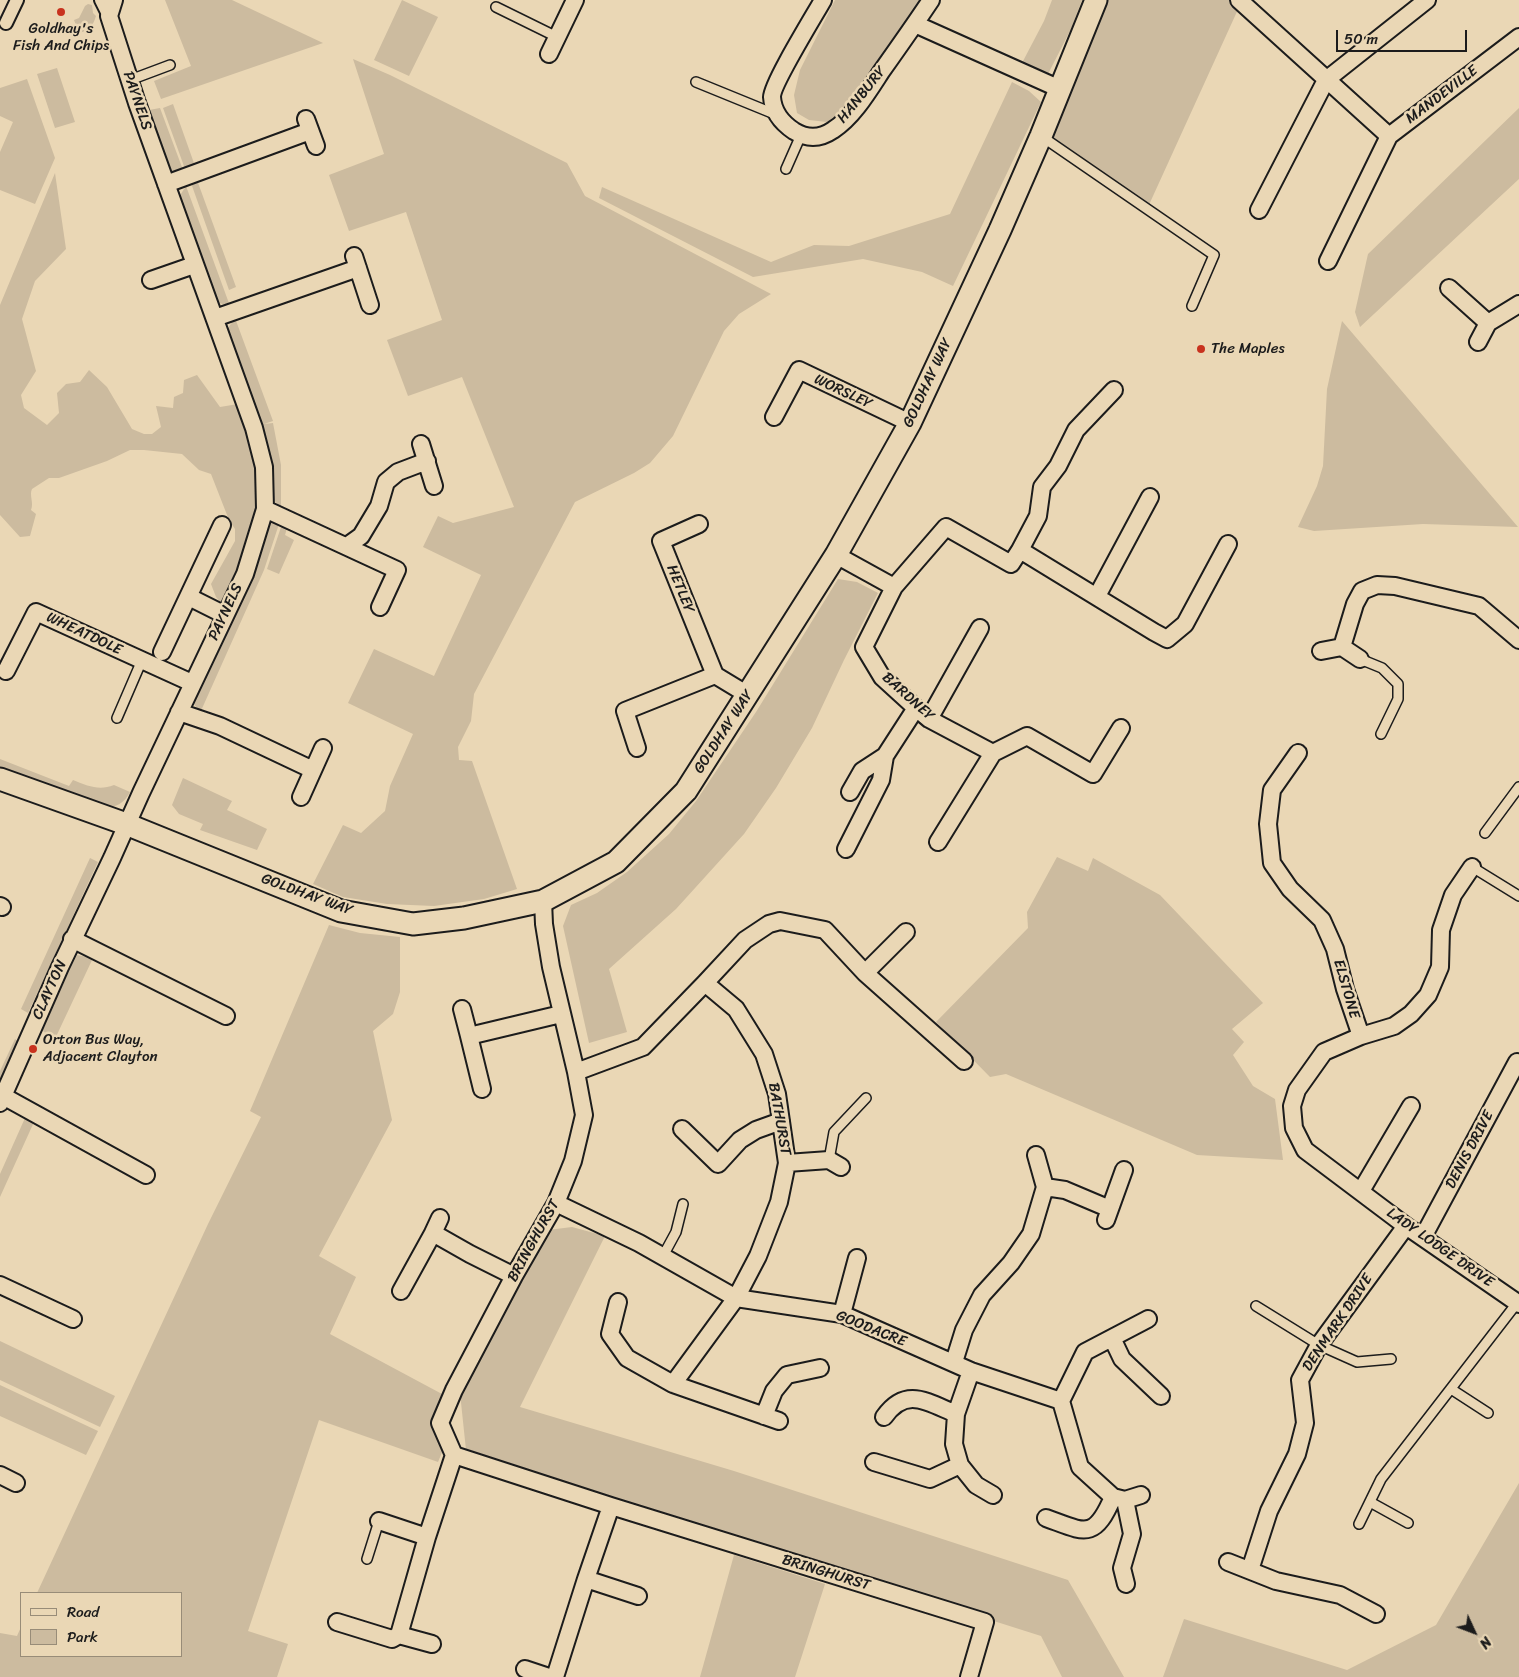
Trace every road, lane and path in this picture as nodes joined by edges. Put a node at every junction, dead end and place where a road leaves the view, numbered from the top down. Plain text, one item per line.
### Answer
1 (17, 0) edge
2 (101, 0) edge
3 (114, 0) edge
4 (575, 0) edge
5 (823, 0) edge
6 (931, 0) edge
7 (1096, 0) edge
8 (1239, 0) edge
9 (1428, 0) edge
10 (496, 7) dead end
11 (109, 16) junction
12 (6, 23) dead end
13 (915, 24) junction
14 (557, 37) junction
15 (1519, 37) edge
16 (549, 54) dead end
17 (170, 66) dead end
18 (130, 80) junction
19 (1326, 80) junction
20 (696, 82) dead end
21 (1060, 88) junction
22 (777, 116) junction
23 (311, 132) dead end
24 (801, 135) junction
25 (1041, 136) junction
26 (1389, 136) junction
27 (786, 169) dead end
28 (166, 184) junction
29 (1259, 210) dead end
30 (1328, 261) dead end
31 (194, 265) junction
32 (151, 280) dead end
33 (1449, 288) dead end
34 (1519, 304) edge
35 (370, 305) dead end
36 (1192, 306) dead end
37 (215, 318) junction
38 (1488, 324) junction
39 (1478, 342) dead end
40 (1114, 390) dead end
41 (774, 417) dead end
42 (910, 423) junction
43 (422, 444) dead end
44 (427, 461) junction
45 (434, 486) dead end
46 (1150, 497) dead end
47 (265, 509) junction
48 (699, 524) dead end
49 (222, 525) dead end
50 (1228, 544) dead end
51 (347, 546) junction
52 (1020, 550) junction
53 (836, 555) junction
54 (894, 587) junction
55 (1097, 596) junction
56 (189, 597) junction
57 (380, 607) dead end
58 (225, 615) junction
59 (980, 628) dead end
60 (1519, 640) edge
61 (1342, 647) junction
62 (1321, 650) dead end
63 (162, 652) dead end
64 (1360, 659) joint
65 (142, 660) junction
66 (6, 671) dead end
67 (715, 676) junction
68 (192, 683) junction
69 (748, 695) junction
70 (916, 708) junction
71 (179, 712) junction
72 (117, 718) dead end
73 (929, 719) junction
74 (1121, 728) dead end
75 (1381, 734) dead end
76 (323, 748) dead end
77 (637, 748) dead end
78 (993, 753) junction
79 (1298, 753) dead end
80 (885, 756) junction
81 (313, 770) junction
82 (0, 779) edge
83 (1519, 787) edge
84 (850, 792) dead end
85 (301, 797) dead end
86 (126, 824) junction
87 (1485, 834) dead end
88 (938, 842) dead end
89 (846, 849) dead end
90 (1472, 867) joint
91 (1519, 896) edge
92 (543, 901) junction
93 (906, 932) dead end
94 (72, 940) junction
95 (865, 973) junction
96 (706, 983) junction
97 (462, 1009) dead end
98 (561, 1014) junction
99 (226, 1016) dead end
100 (469, 1036) junction
101 (1361, 1036) junction
102 (964, 1061) dead end
103 (1518, 1061) edge
104 (576, 1072) junction
105 (482, 1089) dead end
106 (866, 1098) dead end
107 (2, 1100) edge
108 (1411, 1106) dead end
109 (781, 1121) junction
110 (682, 1129) dead end
111 (1036, 1155) dead end
112 (787, 1163) junction
113 (835, 1164) joint
114 (1124, 1170) dead end
115 (146, 1176) dead end
116 (1045, 1187) junction
117 (1361, 1191) junction
118 (556, 1203) junction
119 (683, 1204) dead end
120 (440, 1218) dead end
121 (1406, 1226) junction
122 (433, 1233) junction
123 (1423, 1237) junction
124 (663, 1256) junction
125 (857, 1258) dead end
126 (514, 1276) junction
127 (0, 1285) edge
128 (401, 1291) dead end
129 (736, 1298) junction
130 (618, 1302) dead end
131 (1518, 1304) edge
132 (1256, 1306) dead end
133 (842, 1314) junction
134 (73, 1318) dead end
135 (1148, 1320) dead end
136 (1112, 1338) junction
137 (1319, 1345) junction
138 (1391, 1359) dead end
139 (954, 1362) junction
140 (820, 1368) dead end
141 (971, 1371) junction
142 (673, 1384) junction
143 (1451, 1389) junction
144 (1161, 1396) dead end
145 (1061, 1401) junction
146 (1488, 1413) dead end
147 (956, 1414) junction
148 (884, 1417) dead end
149 (454, 1455) junction
150 (874, 1462) dead end
151 (960, 1465) junction
152 (0, 1475) edge
153 (16, 1483) dead end
154 (993, 1494) dead end
155 (1141, 1495) dead end
156 (1118, 1499) junction
157 (1370, 1502) junction
158 (611, 1506) junction
159 (1046, 1518) dead end
160 (379, 1521) joint
161 (1408, 1523) dead end
162 (1359, 1524) dead end
163 (428, 1537) junction
164 (367, 1559) dead end
165 (1228, 1562) dead end
166 (1250, 1570) junction
167 (586, 1579) junction
168 (1126, 1584) dead end
169 (638, 1596) dead end
170 (1376, 1614) dead end
171 (336, 1622) dead end
172 (399, 1635) junction
173 (432, 1644) dead end
174 (524, 1669) dead end
175 (549, 1677) edge
176 (555, 1677) edge
177 (969, 1677) edge

1 - 12 street
2 - 11 street, PAYNELS
3 - 11 street
4 - 14 street
5 - 22 street
6 - 13 street, HANBURY
7 - 21 street, GOLDHAY WAY
8 - 19 street
9 - 19 street
10 - 14 lane
11 - 18 street, PAYNELS
13 - 21 street
13 - 24 street, HANBURY
14 - 16 street
15 - 26 street, MANDEVILLE
17 - 18 lane
18 - 28 street, PAYNELS
19 - 26 street
19 - 29 street
20 - 22 lane
21 - 25 street, GOLDHAY WAY
22 - 24 street
23 - 28 street
24 - 27 lane
25 - 36 lane
25 - 42 street, GOLDHAY WAY
26 - 30 street, MANDEVILLE
28 - 31 street, PAYNELS
31 - 32 street
31 - 37 street, PAYNELS
33 - 38 street
34 - 38 street
35 - 37 street
37 - 47 street, PAYNELS
38 - 39 street
40 - 52 street
41 - 42 street, WORSLEY
42 - 53 street, GOLDHAY WAY
43 - 44 street
44 - 45 street
44 - 51 street
46 - 55 street
47 - 51 street
47 - 58 street, PAYNELS
48 - 67 street, HETLEY
49 - 56 street
50 - 55 street
51 - 57 street
52 - 54 street, BARDNEY
52 - 55 street
53 - 54 street
53 - 69 street, GOLDHAY WAY
54 - 70 street, BARDNEY
56 - 58 street
56 - 63 street
58 - 68 street, PAYNELS
59 - 73 street
60 - 61 street
61 - 62 street
61 - 64 street
64 - 75 lane
65 - 66 street, WHEATDOLE
65 - 68 street, WHEATDOLE
65 - 72 lane
67 - 69 street
67 - 77 street
68 - 71 street, PAYNELS
69 - 92 street, GOLDHAY WAY
70 - 73 street, BARDNEY
70 - 80 street
71 - 81 street
71 - 86 street, PAYNELS
73 - 78 street, BARDNEY
74 - 78 street
76 - 81 street
78 - 88 street
79 - 101 street, ELSTONE
80 - 84 street
80 - 89 street
81 - 85 street
82 - 86 street, GOLDHAY WAY
83 - 87 lane
86 - 92 street, GOLDHAY WAY
86 - 94 street, CLAYTON
90 - 91 lane
90 - 101 street, ELSTONE
92 - 98 street, BRINGHURST
93 - 95 street
94 - 99 street
94 - 107 street, CLAYTON
95 - 96 street
95 - 102 street
96 - 104 street
96 - 109 street, BATHURST
97 - 100 street
98 - 100 street
98 - 104 street, BRINGHURST
100 - 105 street
101 - 117 street, LADY LODGE DRIVE
103 - 123 street, DENIS DRIVE
104 - 118 street, BRINGHURST
106 - 113 lane
107 - 115 street, CLAYTON
108 - 117 street
109 - 110 street
109 - 112 street, BATHURST
111 - 116 street
112 - 113 street
112 - 129 street, BATHURST
114 - 116 street
116 - 139 street
117 - 121 street, LADY LODGE DRIVE
118 - 124 street, GOODACRE
118 - 126 street, BRINGHURST
119 - 124 lane
120 - 122 street
121 - 123 street, LADY LODGE DRIVE
121 - 137 street, DENMARK DRIVE
122 - 126 street
122 - 128 street
123 - 131 street, LADY LODGE DRIVE
124 - 129 street, GOODACRE
125 - 133 street
126 - 149 street, BRINGHURST
127 - 134 street
129 - 133 street, GOODACRE
129 - 142 street
130 - 142 street
131 - 143 lane
132 - 137 lane
133 - 139 street, GOODACRE
135 - 136 street
136 - 144 street
136 - 145 street
137 - 138 lane
137 - 166 street, DENMARK DRIVE
139 - 141 street, GOODACRE
140 - 142 street
141 - 145 street, GOODACRE
141 - 147 street
143 - 146 lane
143 - 157 lane
145 - 156 street
147 - 148 street
147 - 151 street
149 - 158 street, BRINGHURST
149 - 163 street
150 - 151 street
151 - 154 street
152 - 153 street
155 - 156 street
156 - 159 street
156 - 168 street
157 - 161 lane
157 - 162 lane
158 - 167 street
158 - 177 street, BRINGHURST
160 - 163 street
160 - 164 lane
163 - 172 street
165 - 166 street
166 - 170 street
167 - 169 street
167 - 176 street
171 - 172 street
172 - 173 street
174 - 175 street

